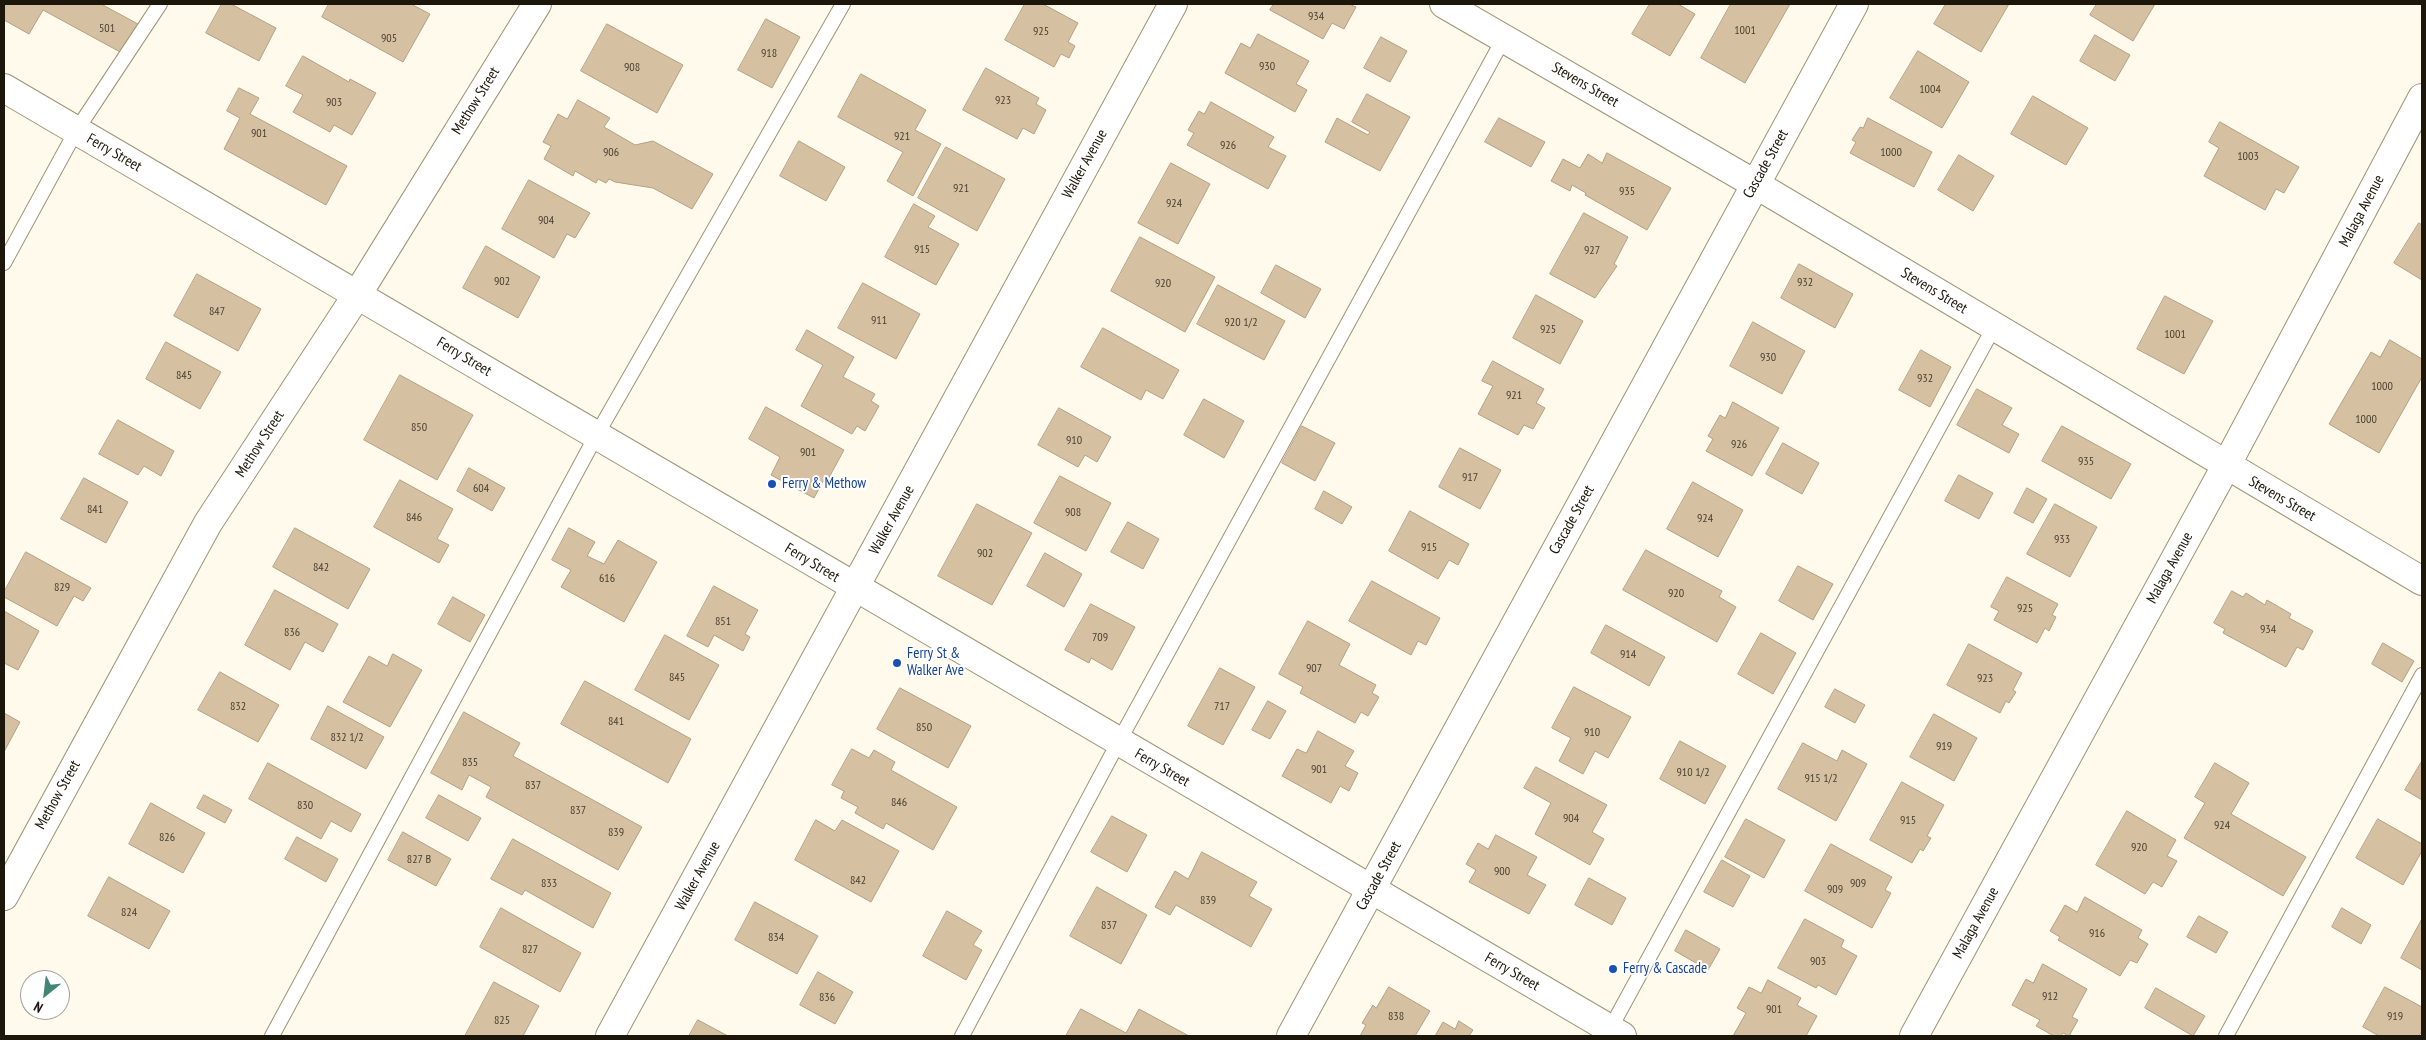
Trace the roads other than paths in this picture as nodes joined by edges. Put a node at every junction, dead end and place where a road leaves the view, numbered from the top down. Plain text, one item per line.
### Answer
1 (160, 4) edge
2 (537, 4) edge
3 (843, 4) edge
4 (1173, 4) edge
5 (1444, 4) edge
6 (1854, 4) edge
7 (1504, 38) junction
8 (4, 88) edge
9 (2422, 98) edge
10 (76, 131) junction
11 (1755, 184) junction
12 (4, 263) edge
13 (357, 294) junction
14 (1994, 327) junction
15 (596, 436) junction
16 (2226, 466) junction
17 (2422, 581) edge
18 (854, 588) junction
19 (2422, 675) edge
20 (1118, 742) junction
21 (1371, 890) junction
22 (4, 896) edge
23 (1616, 1032) edge
24 (272, 1036) edge
25 (610, 1036) edge
26 (962, 1036) edge
27 (1291, 1036) edge
28 (1914, 1036) edge
29 (2226, 1036) edge

1 - 10 lane
2 - 13 street, Methow Street
3 - 15 lane
4 - 18 street, Walker Avenue
5 - 7 street, Stevens Street
6 - 11 street, Cascade Street
7 - 11 street, Stevens Street
7 - 20 lane
8 - 10 street, Ferry Street
9 - 16 street, Malaga Avenue
10 - 12 lane
10 - 13 street, Ferry Street
11 - 14 street, Stevens Street
11 - 21 street, Cascade Street
13 - 15 street, Ferry Street
13 - 22 street, Methow Street
14 - 16 street, Stevens Street
14 - 23 lane
15 - 18 street, Ferry Street
15 - 24 lane
16 - 17 street, Stevens Street
16 - 28 street, Malaga Avenue
18 - 20 street, Ferry Street
18 - 25 street, Walker Avenue
19 - 29 lane
20 - 21 street, Ferry Street
20 - 26 lane
21 - 23 street, Ferry Street
21 - 27 street, Cascade Street

